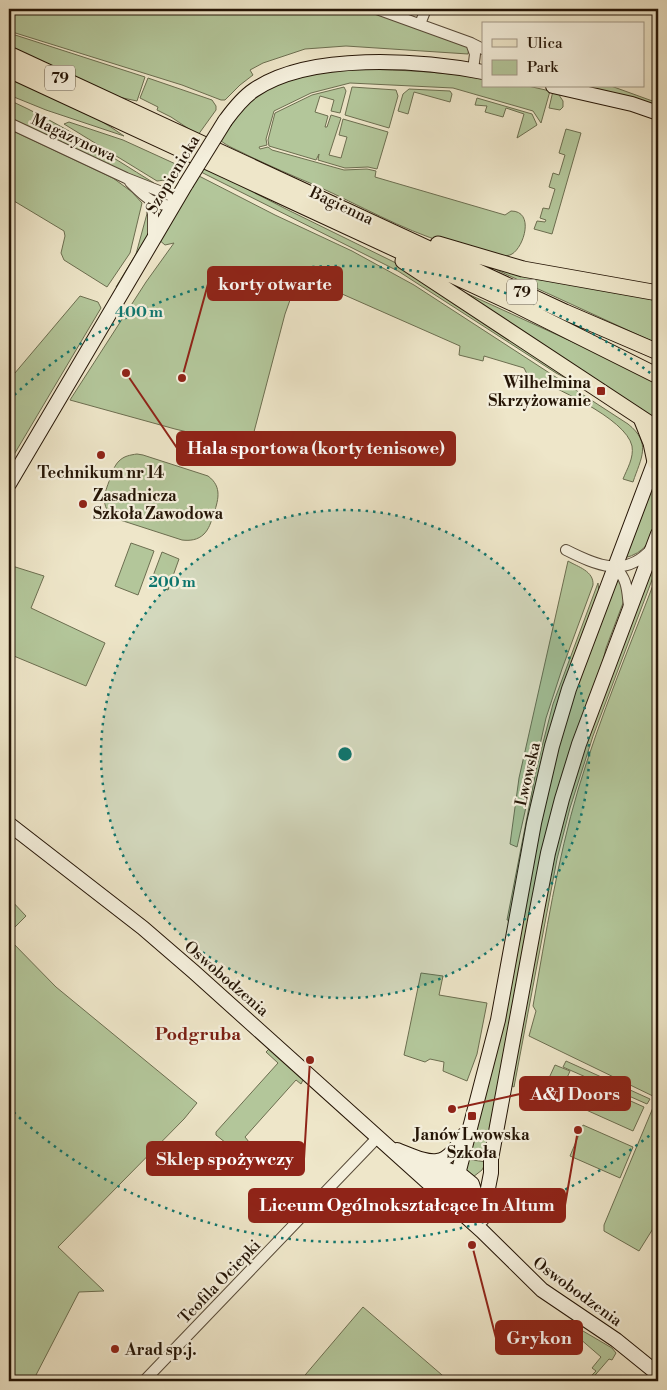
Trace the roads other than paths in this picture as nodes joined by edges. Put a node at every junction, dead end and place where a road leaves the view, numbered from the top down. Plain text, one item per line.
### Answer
1 (377, 9) edge
2 (426, 9) edge
3 (420, 24) junction
4 (470, 43) junction
5 (482, 49) edge
6 (9, 54) edge
7 (9, 70) edge
8 (478, 71) edge
9 (562, 88) edge
10 (658, 113) edge
11 (9, 123) edge
12 (126, 178) junction
13 (150, 201) junction
14 (175, 202) junction
15 (351, 229) junction
16 (386, 229) junction
17 (153, 241) junction
18 (658, 293) edge
19 (658, 352) edge
20 (658, 376) edge
21 (640, 416) junction
22 (658, 429) edge
23 (656, 457) edge
24 (9, 484) edge
25 (656, 539) edge
26 (566, 550) dead end
27 (615, 567) junction
28 (630, 610) junction
29 (9, 824) edge
30 (472, 1116) junction
31 (378, 1137) junction
32 (389, 1147) junction
33 (491, 1161) junction
34 (427, 1162) junction
35 (413, 1168) junction
36 (456, 1180) junction
37 (472, 1184) junction
38 (457, 1210) junction
39 (482, 1225) junction
40 (658, 1374) edge
41 (144, 1381) edge

1 - 3 street
2 - 3 street
3 - 4 street
4 - 5 street
4 - 8 street
6 - 16 main road, Bagienna / 79
7 - 15 main road, Bagienna / 79
8 - 14 street, Szopienicka, bridge
9 - 10 street
11 - 12 street, Magazynowa
12 - 13 street, Magazynowa
12 - 14 street, Magazynowa
13 - 14 street
13 - 17 street
14 - 17 street, Szopienicka
15 - 20 main road, Bagienna / 79
15 - 21 main road
16 - 18 main road
16 - 19 main road, Bagienna / 79
17 - 24 street, Szopienicka
21 - 22 main road
21 - 23 main road
23 - 27 street, Lwowska
25 - 27 street
25 - 28 street
26 - 27 street
27 - 28 street
27 - 30 street, Lwowska
28 - 33 street
29 - 31 street, Oswobodzenia
30 - 34 street, Lwowska
30 - 36 street, Lwowska
31 - 32 street, Oswobodzenia
31 - 41 street, Teofila Ociepki
32 - 34 street
32 - 35 street, Oswobodzenia
33 - 37 street
33 - 39 street
34 - 36 street, Oswobodzenia
35 - 36 street, Oswobodzenia
35 - 38 street, Oswobodzenia
36 - 37 street, Oswobodzenia
36 - 38 street, Lwowska
37 - 39 street
38 - 39 street, Oswobodzenia
39 - 40 street, Oswobodzenia

